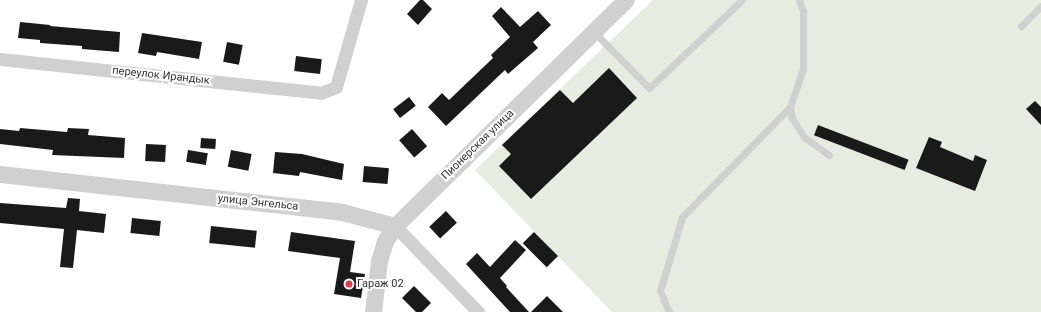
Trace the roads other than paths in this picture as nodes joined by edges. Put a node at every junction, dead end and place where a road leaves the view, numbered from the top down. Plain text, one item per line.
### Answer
1 (361, 0) edge
2 (626, 0) edge
3 (742, 0) edge
4 (799, 0) edge
5 (1041, 6) edge
6 (1021, 26) dead end
7 (594, 31) junction
8 (0, 59) edge
9 (790, 107) junction
10 (829, 155) dead end
11 (0, 174) edge
12 (395, 226) junction
13 (373, 312) edge
14 (478, 312) edge
15 (669, 312) edge

1 - 8 street, переулок Ирандык
2 - 7 street, Пионерская улица
3 - 7 lane
4 - 9 lane
5 - 6 lane
7 - 12 street, Пионерская улица
9 - 10 lane
9 - 15 lane
11 - 12 street, улица Энгельса
12 - 13 street, Пионерская улица
12 - 14 street

